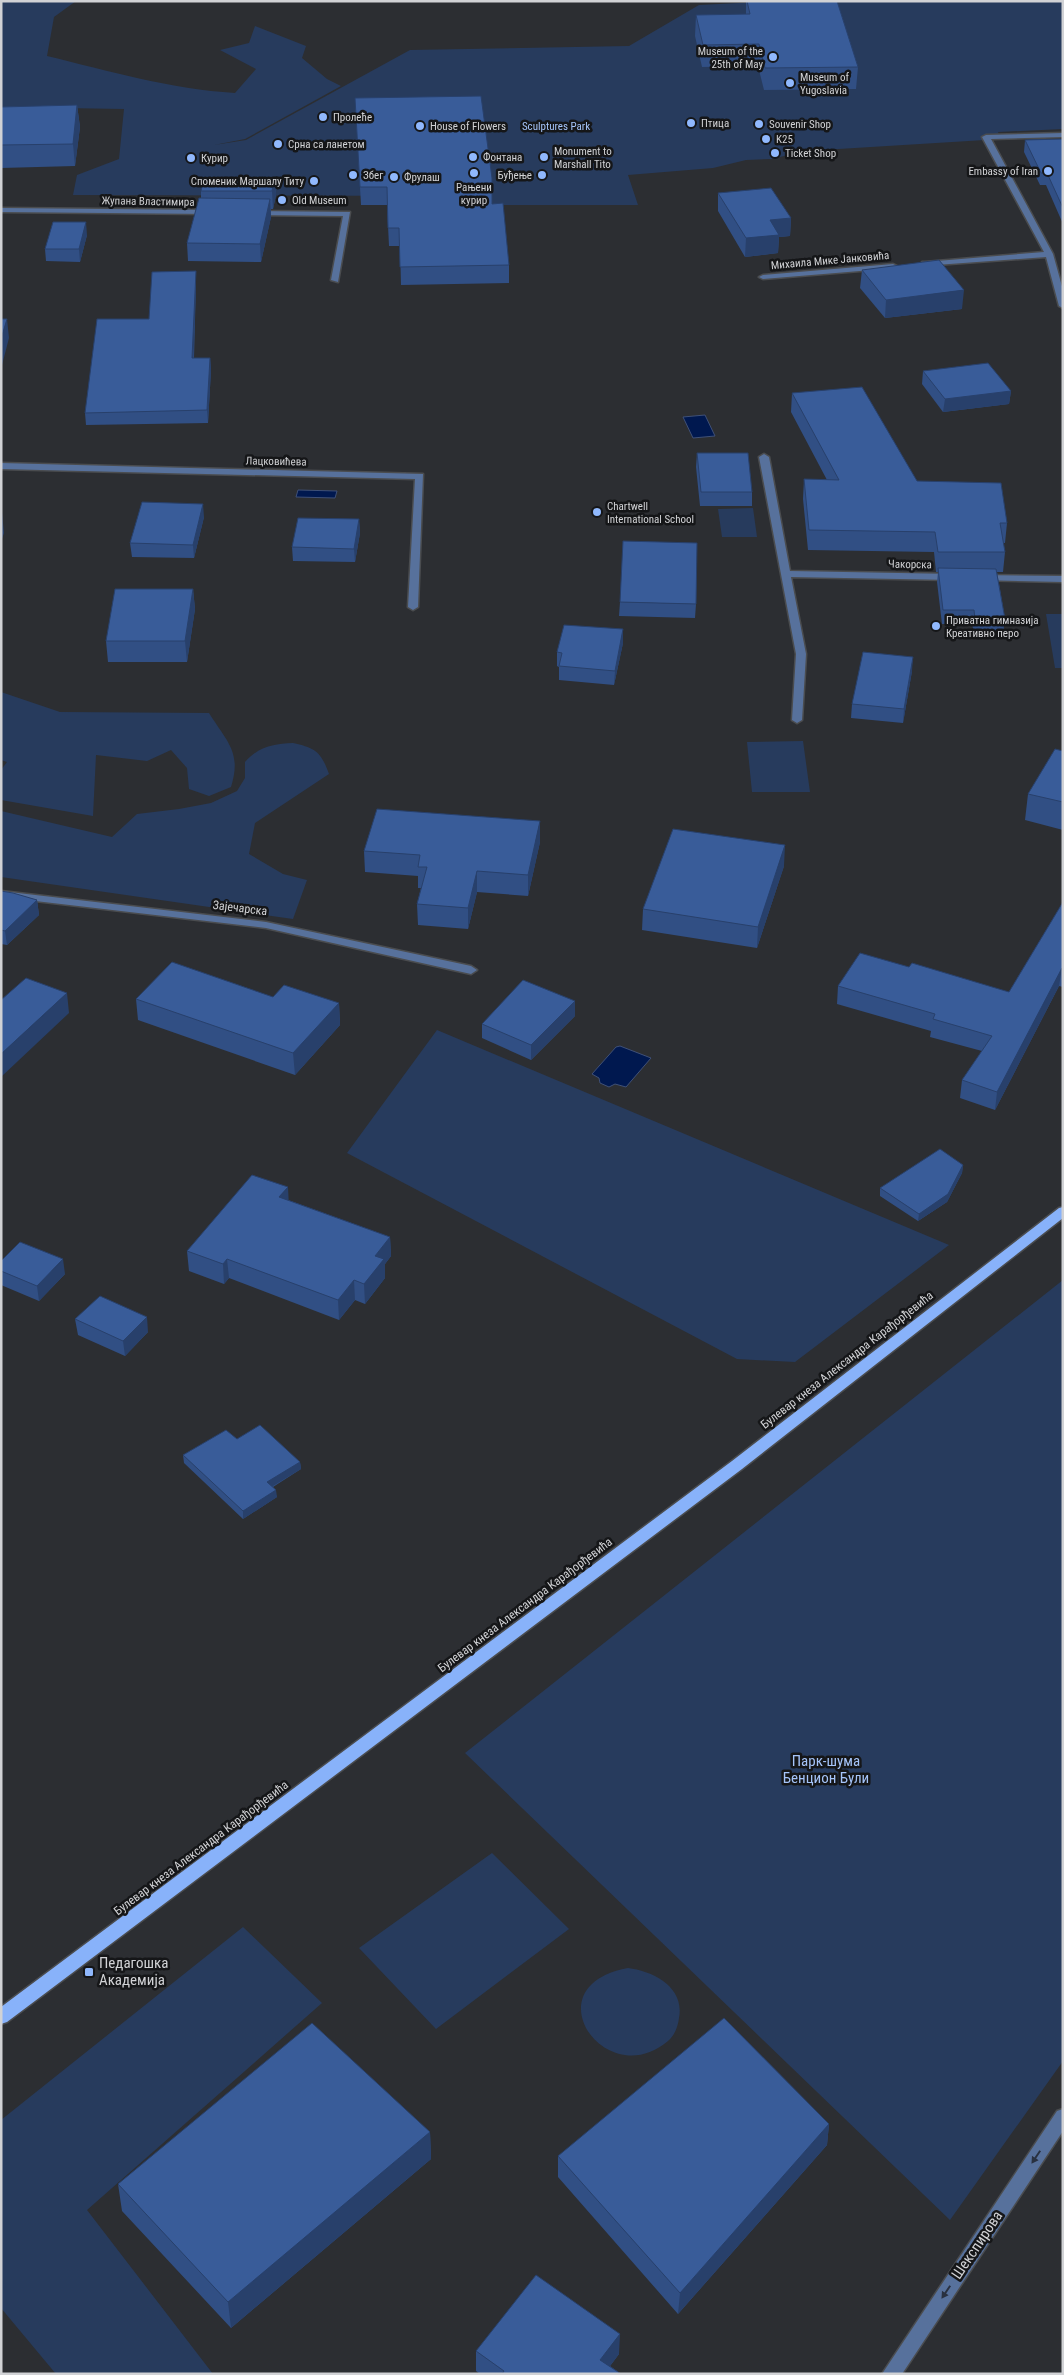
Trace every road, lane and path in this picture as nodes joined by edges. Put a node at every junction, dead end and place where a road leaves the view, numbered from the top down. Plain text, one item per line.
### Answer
1 (1063, 135) edge
2 (1, 210) edge
3 (221, 213) edge
4 (241, 213) edge
5 (1048, 254) junction
6 (911, 265) edge
7 (901, 266) edge
8 (763, 277) dead end
9 (335, 280) dead end
10 (1063, 306) edge
11 (764, 457) dead end
12 (1, 466) edge
13 (786, 574) junction
14 (1063, 579) edge
15 (413, 607) dead end
16 (797, 720) dead end
17 (1, 894) edge
18 (471, 970) dead end
19 (1063, 1211) edge
20 (1, 2017) edge
21 (1063, 2116) edge
22 (891, 2374) edge

1 - 5 street
2 - 3 street, Жупана Властимира
4 - 9 street
5 - 6 street
5 - 10 street
7 - 8 street, Михаила Мике Јанковића
11 - 13 street
12 - 15 street, Лацковићева
13 - 14 street, Чакорска
13 - 16 street
17 - 18 street, Зајечарска
19 - 20 main road, Булевар кнеза Александра Карађорђевића
21 -> 22 street, Шекспирова

